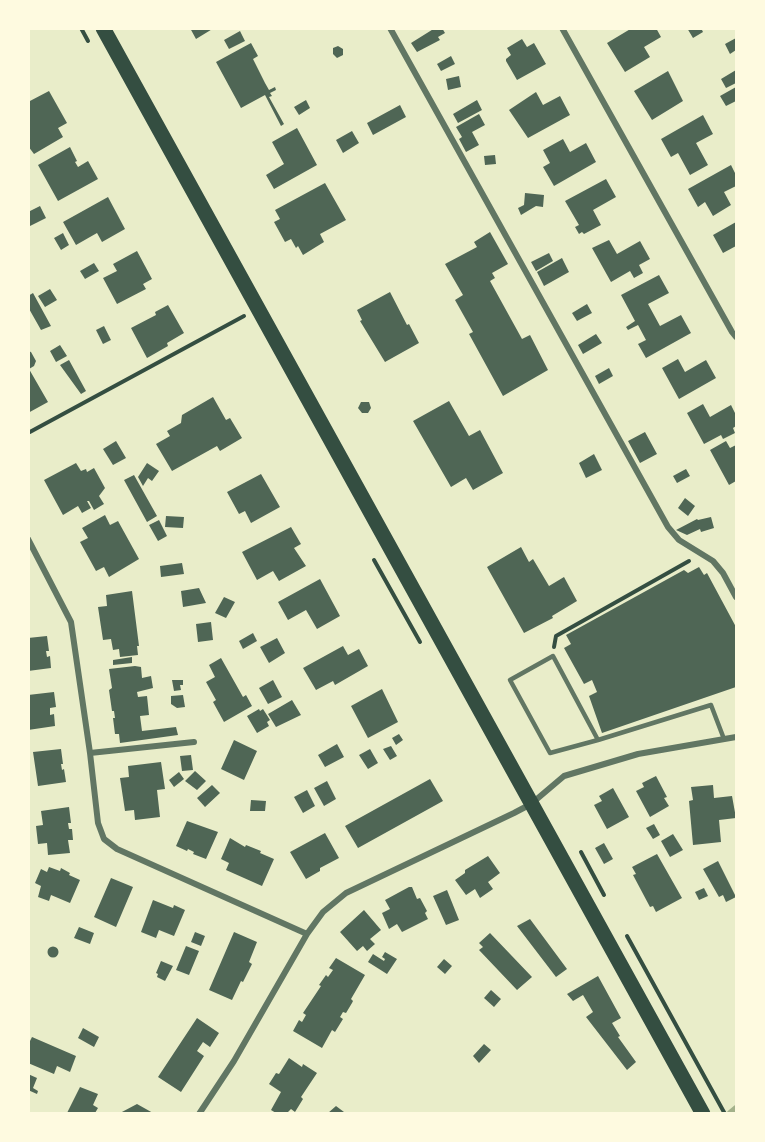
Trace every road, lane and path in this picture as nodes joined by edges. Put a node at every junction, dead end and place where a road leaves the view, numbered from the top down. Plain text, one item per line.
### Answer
1 (103, 28) edge
2 (390, 28) edge
3 (562, 28) edge
4 (258, 309) junction
5 (736, 337) edge
6 (28, 434) edge
7 (28, 538) edge
8 (703, 555) junction
9 (736, 597) edge
10 (553, 656) junction
11 (736, 737) edge
12 (724, 739) junction
13 (598, 740) junction
14 (194, 742) dead end
15 (90, 753) junction
16 (531, 804) junction
17 (307, 934) junction
18 (199, 1113) edge
19 (703, 1113) edge

1 - 4 main road
2 - 8 street
3 - 5 street
4 - 6 path
4 - 16 main road
7 - 15 street
8 - 9 street
8 - 10 path
10 - 13 lane
10 - 13 lane
11 - 12 street
12 - 13 lane
12 - 16 street
14 - 15 street
15 - 17 street
16 - 17 street
16 - 19 main road
17 - 18 street

